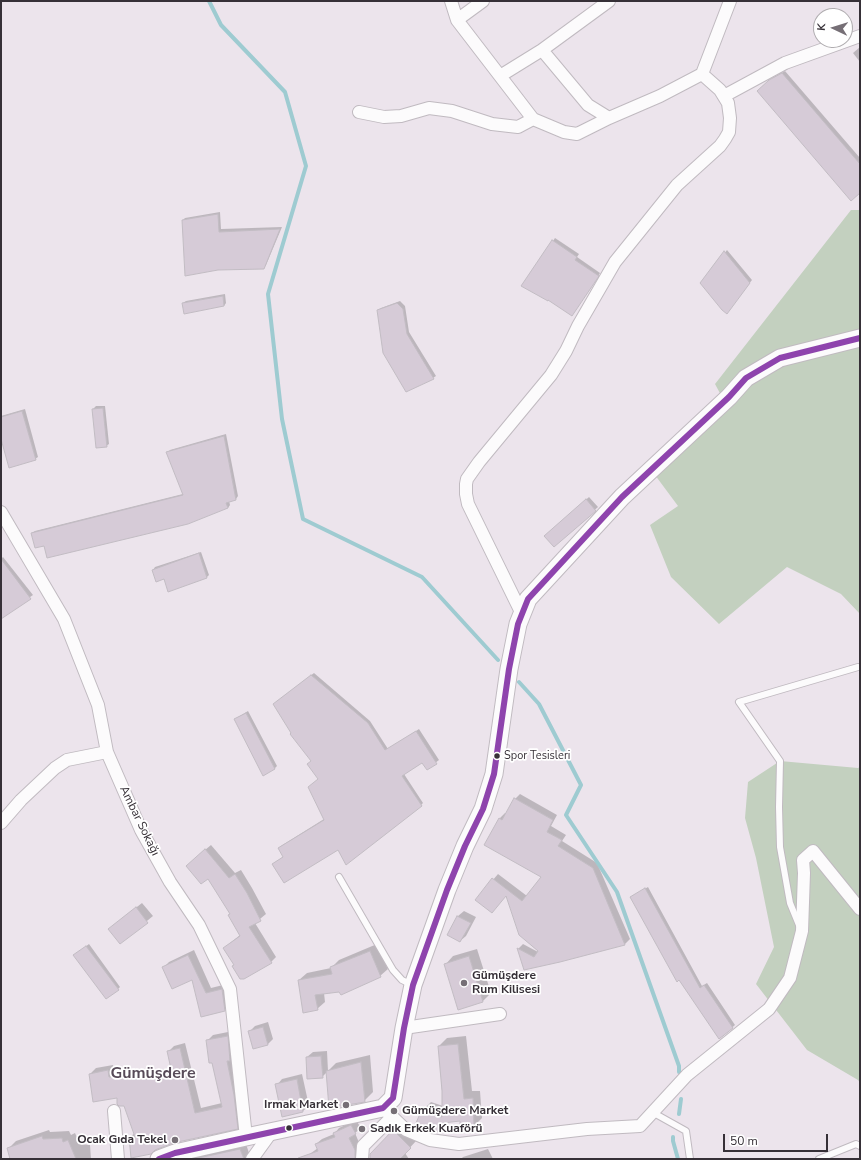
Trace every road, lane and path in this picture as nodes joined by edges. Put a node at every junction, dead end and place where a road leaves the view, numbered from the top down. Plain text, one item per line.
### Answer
1 (451, 1) edge
2 (483, 1) edge
3 (609, 1) edge
4 (730, 1) edge
5 (457, 20) junction
6 (860, 36) edge
7 (542, 50) junction
8 (702, 74) junction
9 (500, 76) junction
10 (724, 96) junction
11 (359, 112) dead end
12 (608, 118) junction
13 (533, 119) junction
14 (860, 338) edge
15 (1, 512) edge
16 (522, 614) junction
17 (858, 668) dead end
18 (107, 752) junction
19 (1, 824) edge
20 (339, 877) dead end
21 (860, 909) edge
22 (802, 931) junction
23 (414, 985) junction
24 (500, 1014) dead end
25 (404, 1028) junction
26 (114, 1110) dead end
27 (652, 1112) junction
28 (388, 1113) junction
29 (273, 1130) junction
30 (246, 1136) junction
31 (860, 1146) edge
32 (177, 1156) edge
33 (118, 1159) edge
34 (159, 1159) edge
35 (252, 1159) edge
36 (362, 1159) edge
37 (690, 1159) edge
38 (819, 1159) edge

1 - 5 street
2 - 5 street
3 - 7 street
4 - 8 street
5 - 9 street
6 - 10 street
7 - 9 street
7 - 12 street
8 - 10 street
8 - 12 street
9 - 13 street
10 - 16 street
11 - 13 street
12 - 13 street
14 - 16 street
15 - 18 street, Ambar Sokağı
16 - 23 street
17 - 22 lane
18 - 19 street
18 - 30 street, Ambar Sokağı
20 - 23 lane
21 - 22 street
22 - 27 street
23 - 25 street
24 - 25 street
25 - 28 street
26 - 33 street
27 - 28 street
27 - 37 lane
28 - 29 street
28 - 36 street
29 - 30 street
29 - 35 street
30 - 32 street
31 - 38 lane
32 - 34 street

